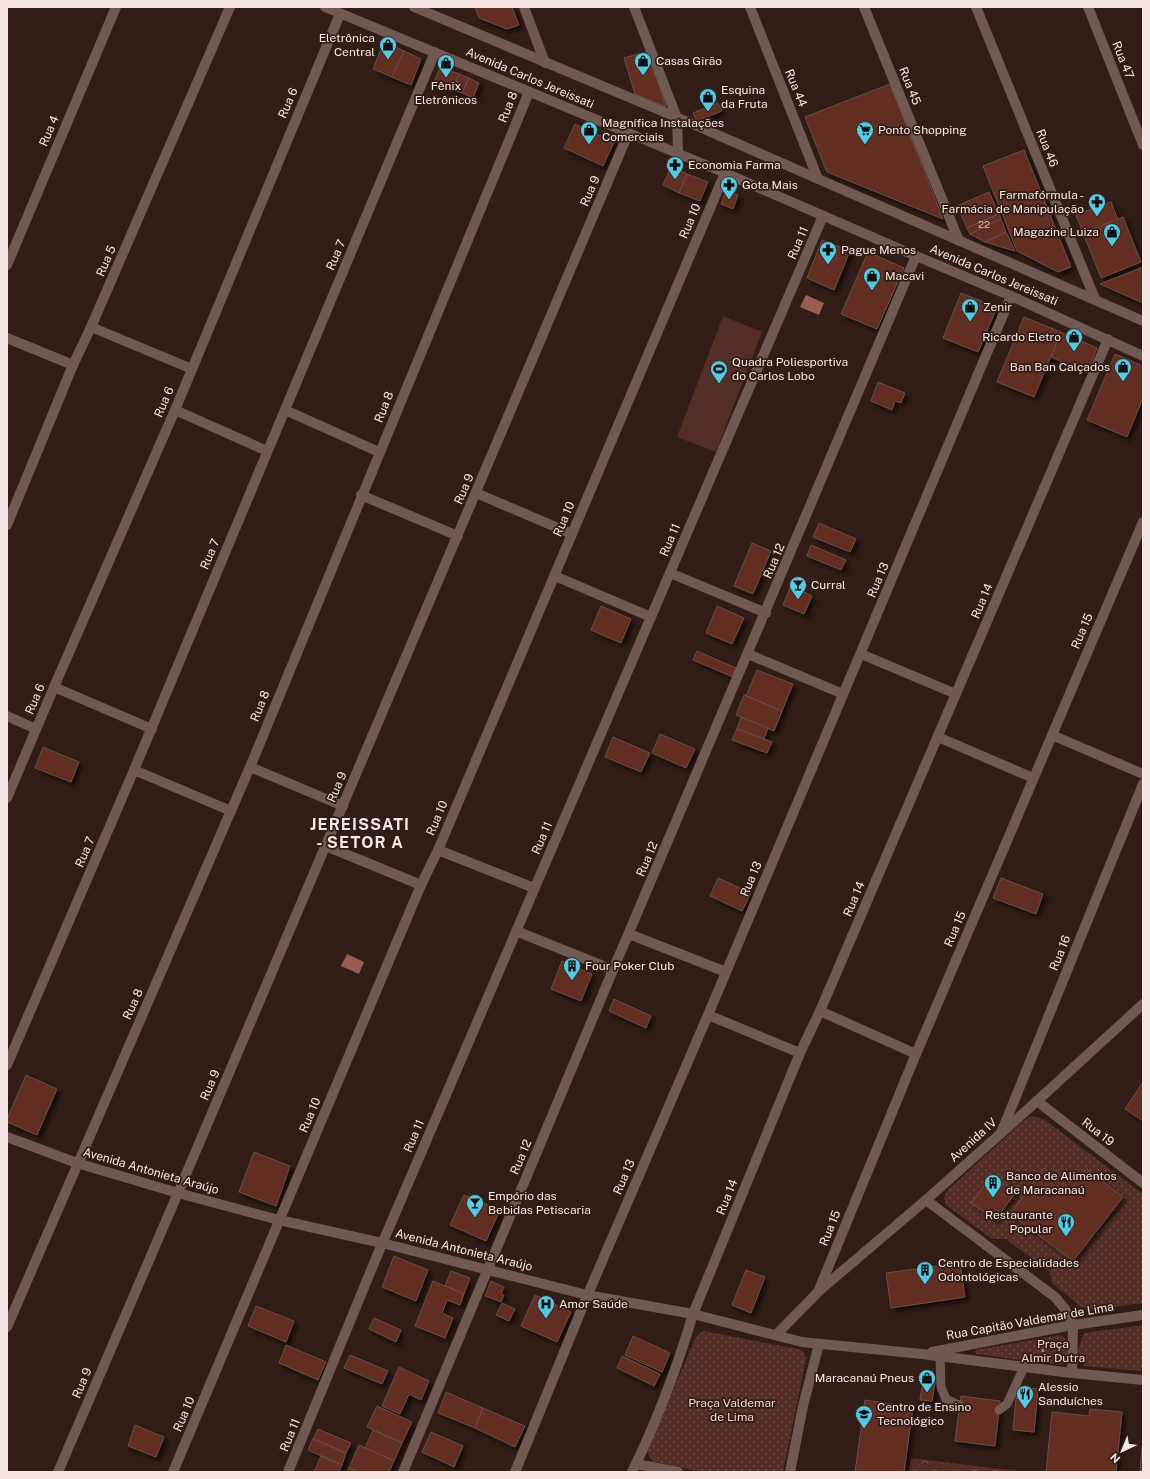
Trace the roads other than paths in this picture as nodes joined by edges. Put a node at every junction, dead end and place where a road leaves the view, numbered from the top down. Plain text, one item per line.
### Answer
1 (116, 7) edge
2 (230, 7) edge
3 (325, 7) edge
4 (524, 7) edge
5 (634, 7) edge
6 (750, 7) edge
7 (864, 7) edge
8 (976, 7) edge
9 (1088, 7) edge
10 (417, 8) edge
11 (340, 14) junction
12 (435, 52) junction
13 (545, 63) junction
14 (529, 92) junction
15 (677, 118) junction
16 (628, 134) junction
17 (1143, 145) edge
18 (678, 154) junction
19 (725, 173) junction
20 (818, 179) junction
21 (823, 216) junction
22 (959, 240) junction
23 (916, 256) junction
24 (7, 265) edge
25 (1011, 296) junction
26 (1094, 299) junction
27 (1143, 320) edge
28 (91, 327) junction
29 (7, 338) edge
30 (1108, 340) junction
31 (1143, 356) edge
32 (73, 365) junction
33 (192, 369) junction
34 (175, 410) junction
35 (285, 410) junction
36 (267, 451) junction
37 (379, 452) junction
38 (476, 493) junction
39 (361, 495) junction
40 (1143, 522) edge
41 (7, 525) edge
42 (572, 534) junction
43 (458, 536) junction
44 (670, 572) junction
45 (555, 576) junction
46 (766, 613) junction
47 (651, 617) junction
48 (748, 654) junction
49 (861, 654) junction
50 (54, 687) junction
51 (843, 694) junction
52 (956, 694) junction
53 (7, 716) edge
54 (36, 729) junction
55 (152, 729) junction
56 (1052, 735) junction
57 (938, 737) junction
58 (250, 767) junction
59 (134, 770) junction
60 (1143, 774) edge
61 (1034, 778) junction
62 (1143, 784) edge
63 (7, 798) edge
64 (343, 806) junction
65 (231, 811) junction
66 (326, 846) junction
67 (438, 850) junction
68 (421, 885) junction
69 (534, 888) junction
70 (516, 931) junction
71 (629, 934) junction
72 (613, 970) junction
73 (726, 972) junction
74 (1143, 1004) edge
75 (820, 1011) junction
76 (708, 1015) junction
77 (800, 1053) junction
78 (916, 1054) junction
79 (7, 1065) edge
80 (1037, 1101) junction
81 (1001, 1133) junction
82 (7, 1137) edge
83 (77, 1163) junction
84 (1143, 1183) edge
85 (178, 1194) junction
86 (926, 1200) junction
87 (279, 1220) junction
88 (382, 1243) junction
89 (488, 1270) junction
90 (818, 1292) junction
91 (587, 1295) junction
92 (693, 1314) junction
93 (1143, 1315) edge
94 (1073, 1325) junction
95 (7, 1327) edge
96 (776, 1335) junction
97 (819, 1344) junction
98 (922, 1354) junction
99 (940, 1356) junction
100 (1024, 1367) junction
101 (1072, 1374) junction
102 (1143, 1380) edge
103 (960, 1406) dead end
104 (999, 1410) dead end
105 (634, 1468) edge
106 (58, 1472) edge
107 (173, 1472) edge
108 (288, 1472) edge
109 (403, 1472) edge
110 (515, 1472) edge
111 (678, 1472) edge
112 (790, 1472) edge

1 - 24 street, Rua 4
2 - 28 street, Rua 5
3 - 11 street, Avenida Carlos Jereissati
4 - 13 street
5 - 15 street
6 - 20 street, Rua 44
7 - 22 street, Rua 45
8 - 26 street, Rua 46
9 - 17 street, Rua 47
10 - 13 street, Avenida Carlos Jereissati
11 - 12 street, Avenida Carlos Jereissati
11 - 33 street, Rua 6
12 - 14 street, Avenida Carlos Jereissati
12 - 35 street, Rua 7
13 - 15 street, Avenida Carlos Jereissati
14 - 16 street, Avenida Carlos Jereissati
14 - 37 street, Rua 8
15 - 18 street
15 - 20 street, Avenida Carlos Jereissati
16 - 18 street, Avenida Carlos Jereissati
16 - 38 street, Rua 9
18 - 19 street, Avenida Carlos Jereissati
19 - 21 street, Avenida Carlos Jereissati
19 - 42 street, Rua 10
20 - 22 street, Avenida Carlos Jereissati
21 - 23 street, Avenida Carlos Jereissati
21 - 44 street, Rua 11
22 - 26 street, Avenida Carlos Jereissati
23 - 25 street, Avenida Carlos Jereissati
23 - 46 street, Rua 12
25 - 30 street, Avenida Carlos Jereissati
25 - 49 street, Rua 13
26 - 27 street, Avenida Carlos Jereissati
28 - 32 street, Rua 5
28 - 33 street
29 - 32 street
30 - 31 street, Avenida Carlos Jereissati
30 - 52 street, Rua 14
32 - 41 street, Rua 5
33 - 34 street, Rua 6
34 - 36 street
34 - 50 street, Rua 6
35 - 36 street, Rua 7
35 - 37 street
36 - 55 street, Rua 7
37 - 39 street, Rua 8
38 - 42 street
38 - 43 street, Rua 9
39 - 43 street
39 - 58 street, Rua 8
40 - 56 street, Rua 15
42 - 45 street, Rua 10
43 - 64 street, Rua 9
44 - 46 street
44 - 47 street, Rua 11
45 - 47 street
45 - 67 street, Rua 10
46 - 48 street, Rua 12
47 - 69 street, Rua 11
48 - 51 street
48 - 71 street, Rua 12
49 - 51 street, Rua 13
49 - 52 street
50 - 54 street, Rua 6
50 - 55 street
51 - 73 street, Rua 13
52 - 57 street, Rua 14
53 - 54 street
54 - 63 street, Rua 6
55 - 59 street, Rua 7
56 - 60 street
56 - 61 street, Rua 15
57 - 61 street
57 - 75 street, Rua 14
58 - 64 street
58 - 65 street, Rua 8
59 - 65 street
59 - 79 street, Rua 7
61 - 78 street, Rua 15
62 - 81 street, Rua 16
64 - 66 street, Rua 9
65 - 83 street, Rua 8
66 - 68 street
66 - 85 street, Rua 9
67 - 68 street, Rua 10
67 - 69 street
68 - 87 street, Rua 10
69 - 70 street, Rua 11
70 - 72 street
70 - 88 street, Rua 11
71 - 72 street, Rua 12
71 - 73 street
72 - 89 street, Rua 12
73 - 76 street, Rua 13
74 - 80 street, Avenida IV
75 - 77 street, Rua 14
75 - 78 street
76 - 77 street
76 - 91 street, Rua 13
77 - 92 street, Rua 14
78 - 90 street, Rua 15
80 - 81 street, Avenida IV
80 - 84 street, Rua 19
81 - 86 street, Avenida IV
82 - 83 street, Avenida Antonieta Araújo
83 - 85 street, Avenida Antonieta Araújo
83 - 95 street, Rua 8
85 - 87 street, Avenida Antonieta Araújo
85 - 106 street, Rua 9
86 - 90 street, Avenida IV
86 - 94 street
87 - 88 street, Avenida Antonieta Araújo
87 - 107 street, Rua 10
88 - 89 street, Avenida Antonieta Araújo
88 - 108 street, Rua 11
89 - 91 street, Avenida Antonieta Araújo
89 - 109 street, Rua 12
90 - 96 street, Rua 15
91 - 92 street, Avenida Antonieta Araújo
91 - 110 street, Rua 13
92 - 96 street, Avenida Antonieta Araújo
92 - 105 street, Rua 14
93 - 94 street, Rua Capitão Valdemar de Lima
94 - 98 street, Rua Capitão Valdemar de Lima
94 - 101 street
96 - 97 street, Avenida Antonieta Araújo
97 - 98 street, Avenida Antonieta Araújo
97 - 112 street
98 - 99 street, Avenida Antonieta Araújo
99 - 100 street, Avenida Antonieta Araújo
99 - 103 lane
100 - 101 street, Avenida Antonieta Araújo
100 - 104 lane
101 - 102 street, Avenida Antonieta Araújo
105 - 111 street

